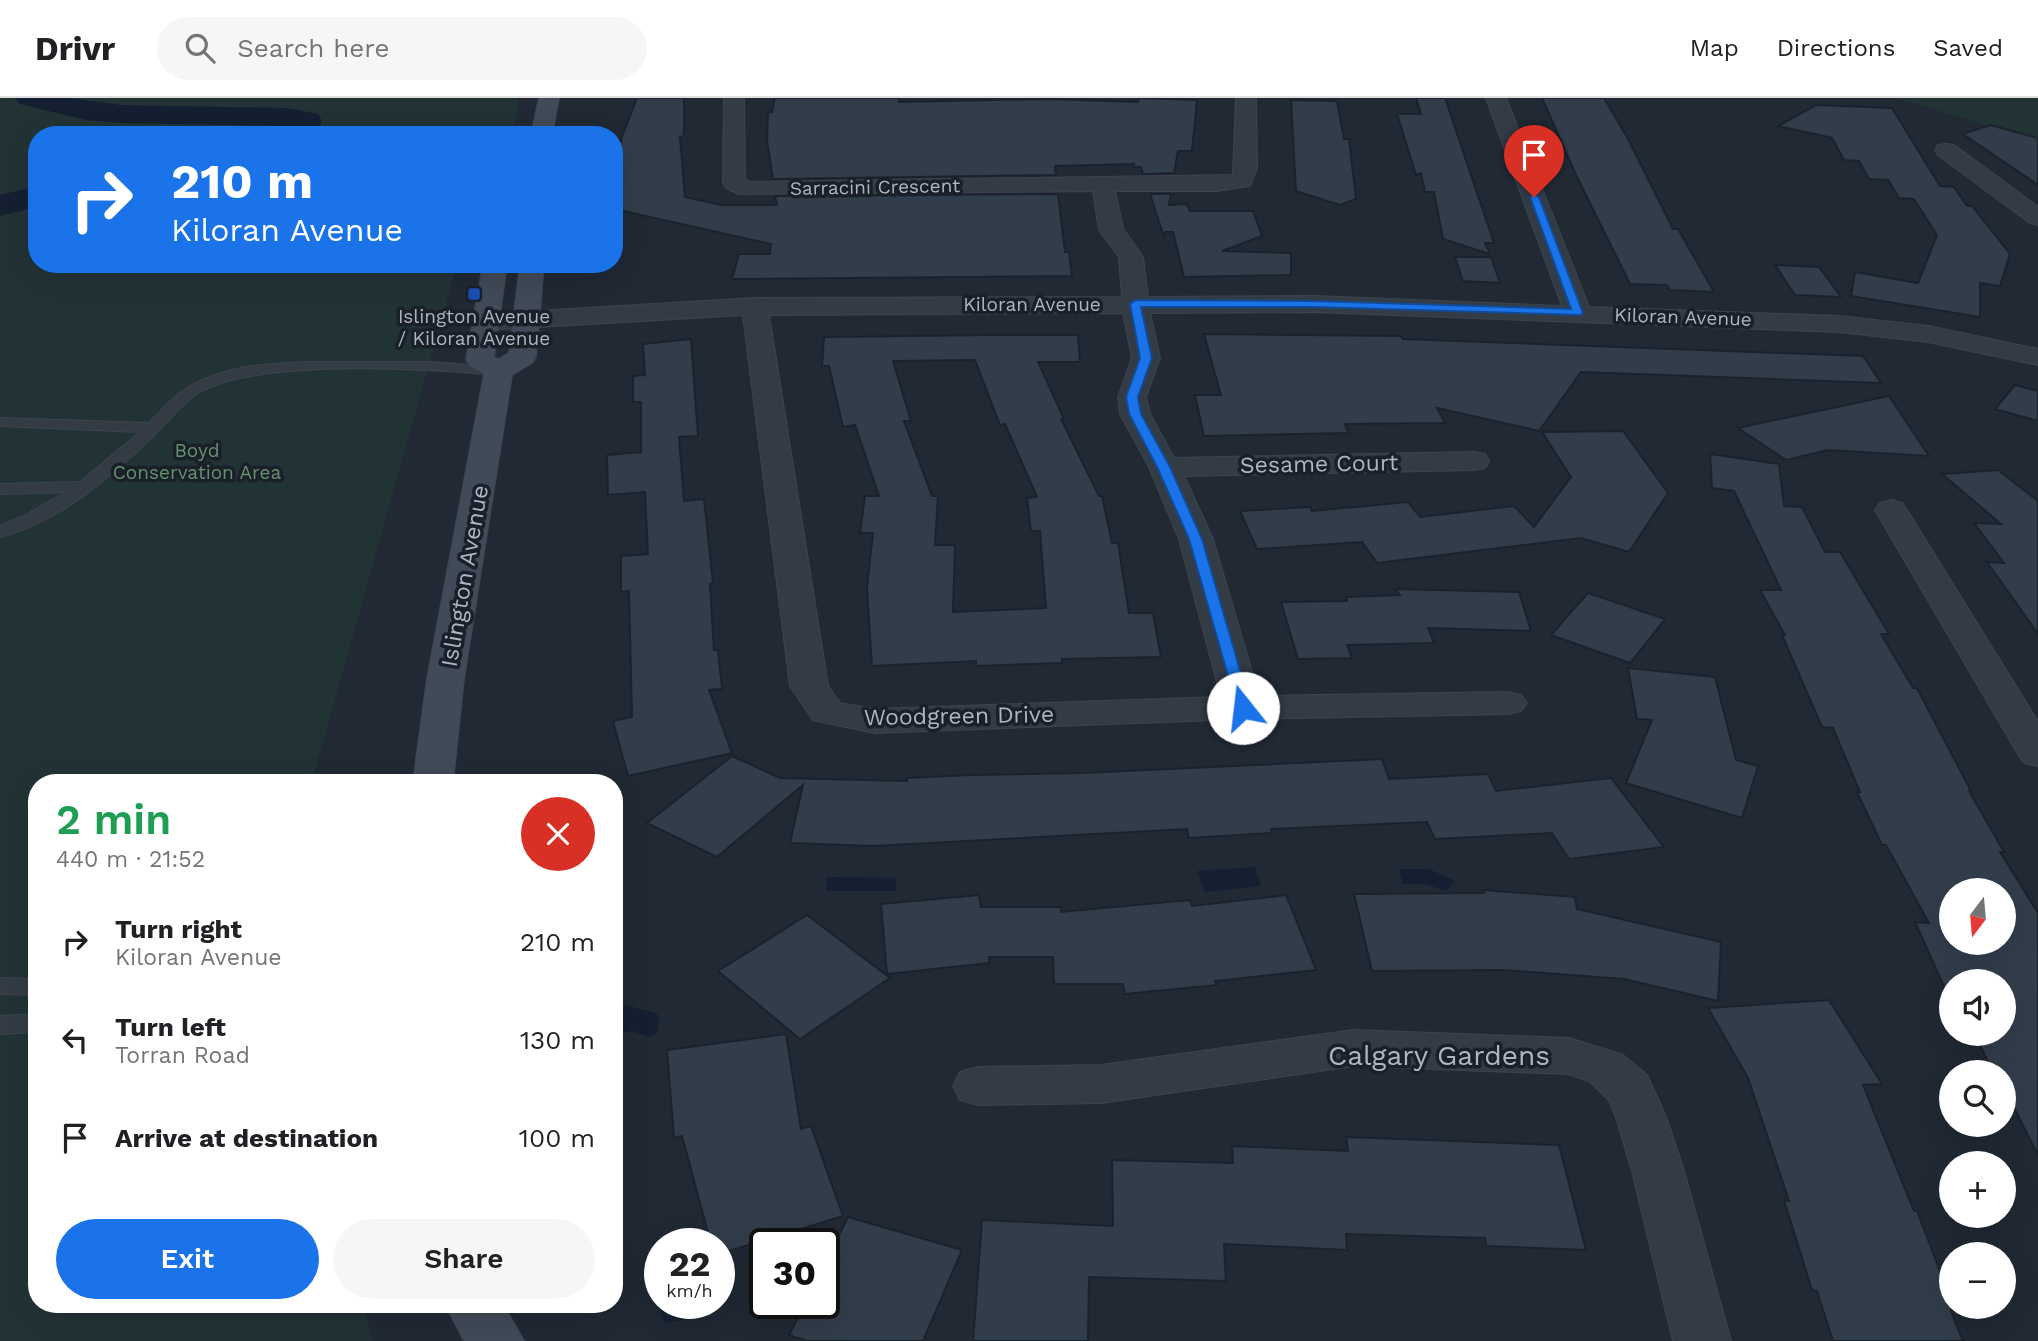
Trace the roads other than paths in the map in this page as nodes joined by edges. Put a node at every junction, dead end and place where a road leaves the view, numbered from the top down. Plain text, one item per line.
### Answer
1 (549, 98) edge
2 (734, 98) edge
3 (1247, 98) edge
4 (1496, 98) edge
5 (543, 126) edge
6 (1946, 150) dead end
7 (1103, 184) junction
8 (2038, 218) edge
9 (493, 273) edge
10 (531, 273) edge
11 (1135, 304) junction
12 (755, 306) junction
13 (1578, 313) junction
14 (526, 318) junction
15 (485, 322) junction
16 (2038, 327) edge
17 (2030, 355) edge
18 (499, 371) junction
19 (0, 422) edge
20 (153, 428) junction
21 (1474, 461) dead end
22 (1164, 467) junction
23 (88, 487) junction
24 (0, 489) edge
25 (1891, 510) dead end
26 (0, 532) edge
27 (1508, 703) dead end
28 (1243, 708) junction
29 (2038, 754) edge
30 (434, 774) edge
31 (0, 986) edge
32 (28, 987) edge
33 (28, 1023) edge
34 (0, 1025) edge
35 (978, 1086) dead end
36 (478, 1313) edge
37 (495, 1341) edge
38 (1702, 1341) edge

1 - 5 main road
2 - 7 street, Sarracini Crescent
3 - 7 street
4 - 13 street
6 - 8 street
7 - 11 street
9 - 15 main road
10 - 14 main road
11 - 12 street, Kiloran Avenue
11 - 13 street, Kiloran Avenue
11 - 22 street
12 - 14 street, Kiloran Avenue
12 - 28 street, Woodgreen Drive
13 - 17 street, Kiloran Avenue
14 - 15 street, Kiloran Avenue
14 - 18 main road
15 - 18 main road
16 - 17 street
18 - 20 lane
18 - 30 main road, Islington Avenue
19 - 20 lane
20 - 23 lane
21 - 22 street, Sesame Court
22 - 28 street
23 - 24 lane
23 - 26 lane
25 - 29 street
27 - 28 street, Woodgreen Drive
31 - 32 lane
33 - 34 lane
35 - 38 street, Calgary Gardens
36 - 37 main road

